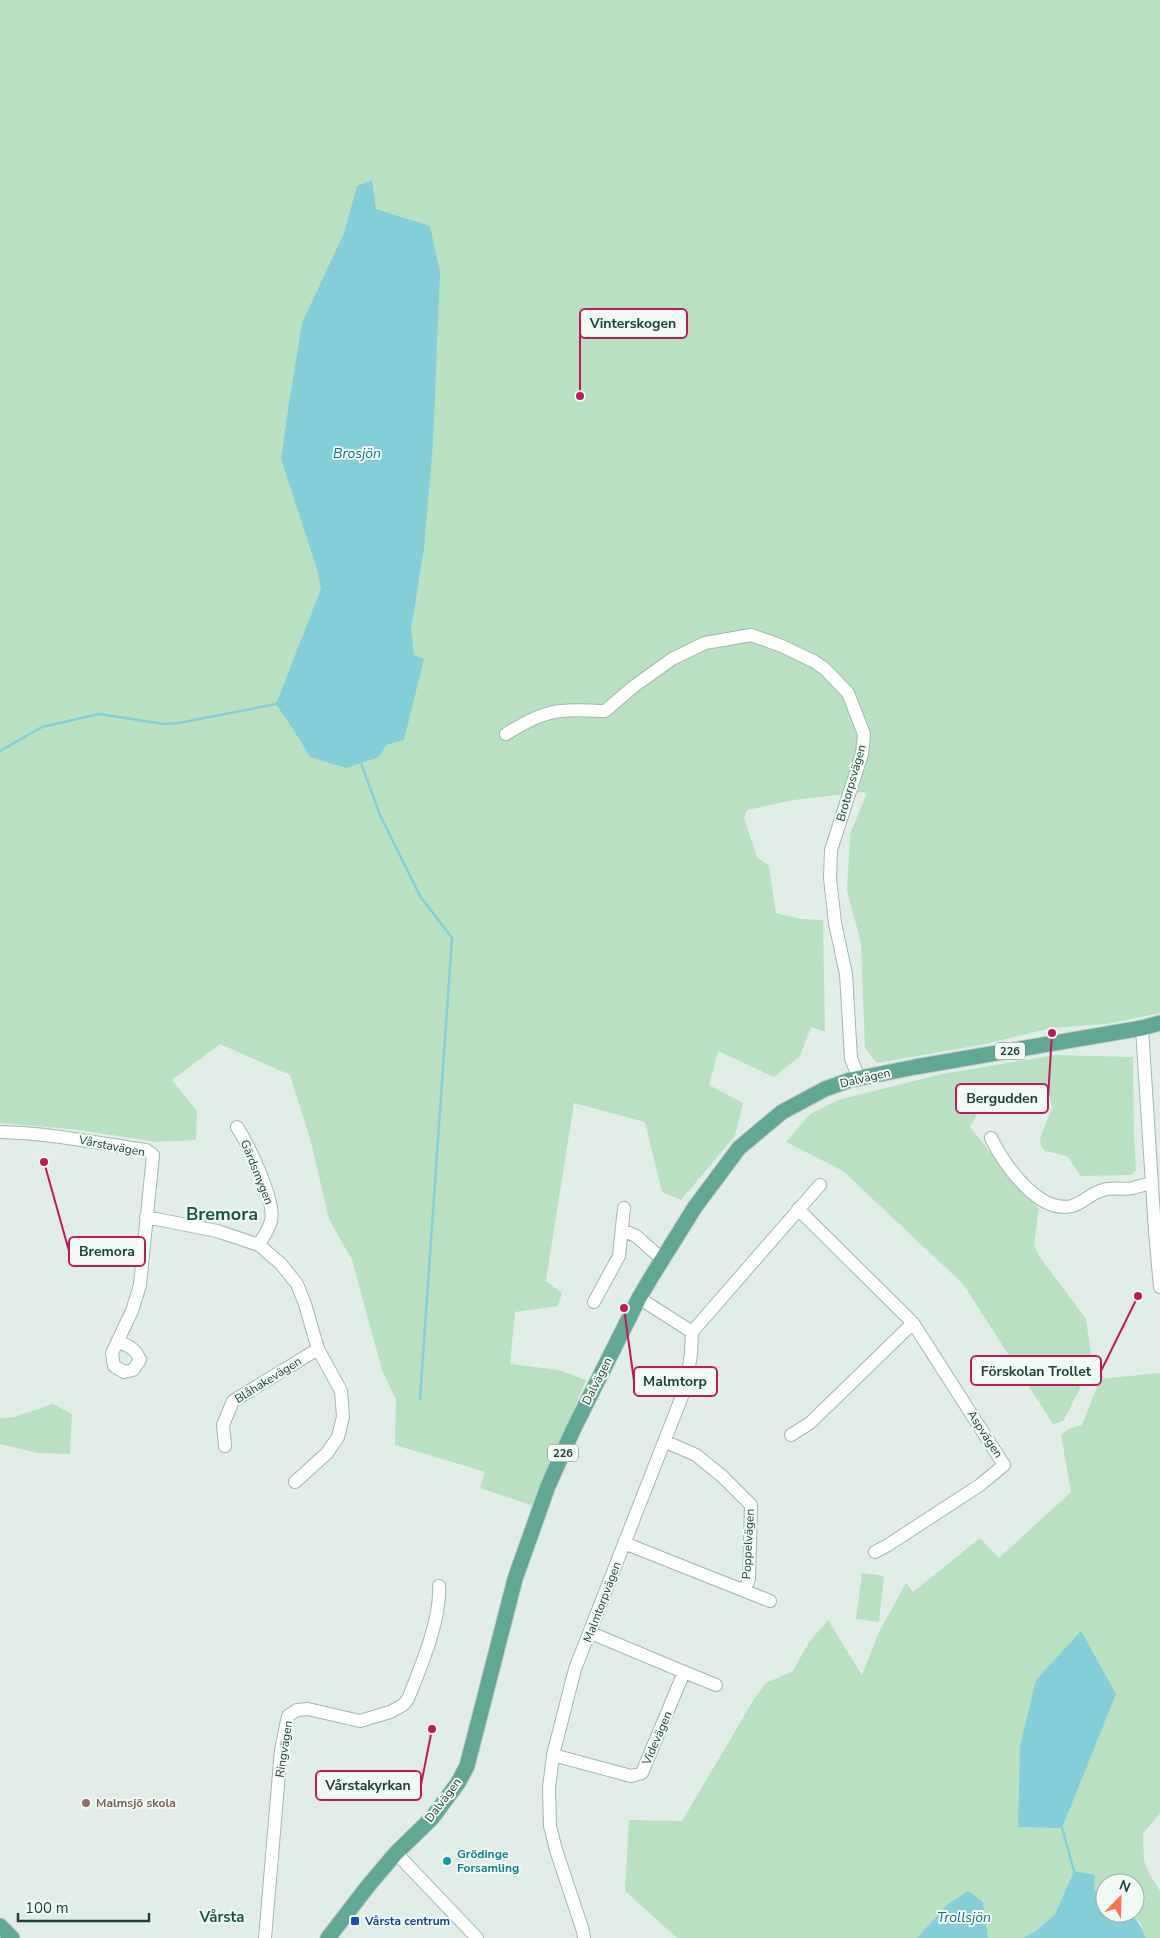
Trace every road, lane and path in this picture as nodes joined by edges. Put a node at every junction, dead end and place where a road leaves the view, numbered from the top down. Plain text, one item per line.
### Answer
1 (506, 734) dead end
2 (1160, 1023) edge
3 (1142, 1028) junction
4 (859, 1079) junction
5 (237, 1127) dead end
6 (0, 1132) edge
7 (991, 1138) dead end
8 (1152, 1184) junction
9 (820, 1185) dead end
10 (624, 1208) dead end
11 (798, 1209) junction
12 (146, 1217) junction
13 (622, 1230) junction
14 (259, 1245) junction
15 (662, 1259) junction
16 (1160, 1287) edge
17 (639, 1298) junction
18 (594, 1302) dead end
19 (913, 1323) junction
20 (692, 1332) junction
21 (118, 1342) dead end
22 (318, 1349) junction
23 (791, 1434) dead end
24 (666, 1442) junction
25 (225, 1446) dead end
26 (295, 1482) dead end
27 (624, 1543) junction
28 (875, 1552) dead end
29 (439, 1586) dead end
30 (744, 1591) junction
31 (770, 1601) dead end
32 (591, 1633) junction
33 (684, 1672) junction
34 (716, 1685) dead end
35 (553, 1755) junction
36 (396, 1853) junction
37 (0, 1926) edge
38 (469, 1935) edge
39 (12, 1938) edge
40 (265, 1938) edge
41 (328, 1938) edge
42 (584, 1938) edge

1 - 4 street, Brotorpsvägen
2 - 3 main road, Dalvägen / 226
3 - 4 main road, Dalvägen / 226
3 - 8 street
4 - 15 main road, Dalvägen / 226
5 - 14 street, Gärdsmygen
6 - 12 street, Vårstavägen
7 - 8 street
8 - 16 street
9 - 11 street
10 - 13 street
11 - 19 street, Aspvägen
11 - 20 street
12 - 14 street
12 - 21 street, Vårstavägen
13 - 15 street
13 - 18 street
14 - 22 street
15 - 17 main road, Dalvägen / 226
17 - 20 street
17 - 36 main road, Dalvägen / 226
19 - 23 street
19 - 28 street, Aspvägen
20 - 24 street, Malmtorpvägen
22 - 25 street, Blåhakevägen
22 - 26 street
24 - 27 street, Malmtorpvägen
24 - 30 street, Poppelvägen
27 - 30 street, Poppelvägen
27 - 32 street, Malmtorpvägen
29 - 40 street, Ringvägen
30 - 31 street
32 - 33 street
32 - 35 street, Malmtorpvägen
33 - 34 street
33 - 35 street, Videvägen
35 - 42 street, Malmtorpvägen
36 - 38 street
36 - 41 main road, Dalvägen / 226
37 - 39 main road

